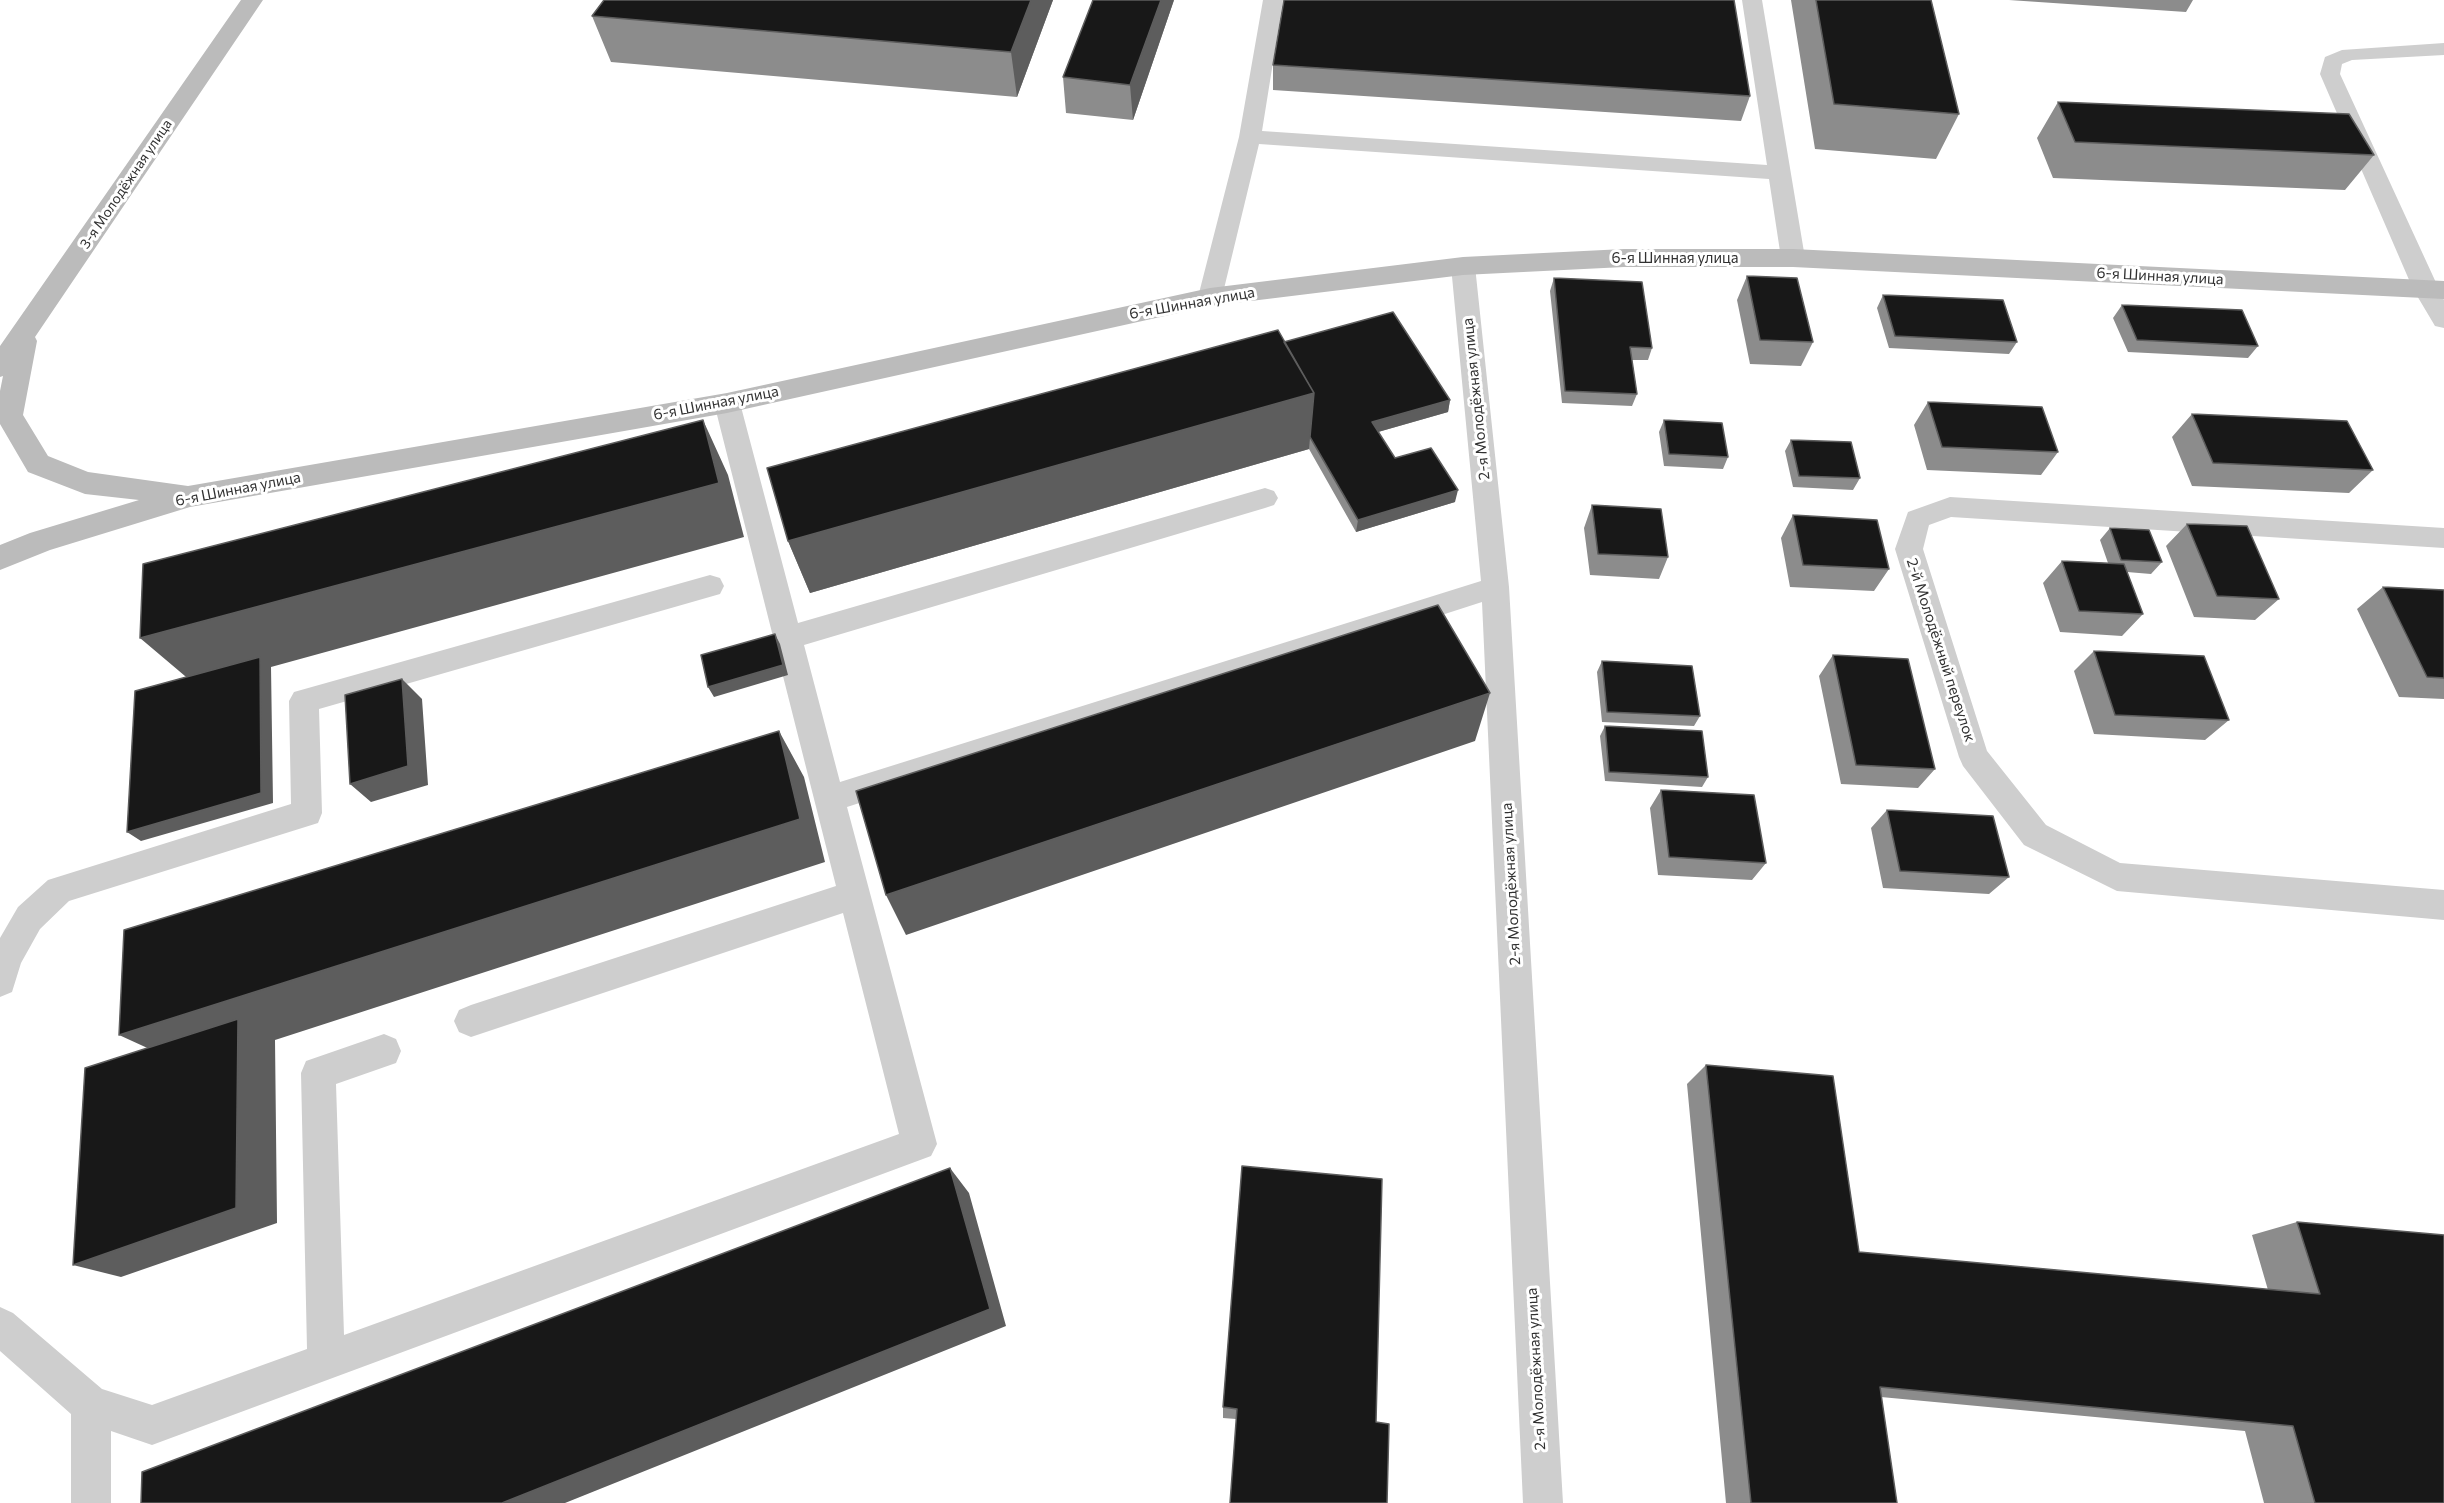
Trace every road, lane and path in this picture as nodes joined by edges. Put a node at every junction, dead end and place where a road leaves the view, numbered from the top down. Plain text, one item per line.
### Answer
1 (252, 0) edge
2 (1273, 0) edge
3 (1752, 0) edge
4 (2444, 49) edge
5 (1250, 137) junction
6 (1780, 173) junction
7 (1793, 258) junction
8 (1462, 266) junction
9 (2435, 289) edge
10 (1210, 297) junction
11 (2444, 320) edge
12 (26, 331) junction
13 (0, 367) edge
14 (727, 403) junction
15 (190, 496) junction
16 (1265, 498) dead end
17 (2444, 538) edge
18 (0, 558) edge
19 (710, 586) dead end
20 (1496, 587) junction
21 (788, 638) junction
22 (830, 799) junction
23 (854, 895) junction
24 (2444, 905) edge
25 (0, 981) edge
26 (471, 1021) dead end
27 (384, 1051) dead end
28 (0, 1326) edge
29 (326, 1361) junction
30 (91, 1406) junction
31 (91, 1503) edge
32 (1543, 1503) edge

1 - 12 main road, 3-я Молодёжная улица
2 - 5 lane
3 - 6 lane
4 - 9 lane
5 - 6 lane
5 - 10 lane
6 - 7 lane
7 - 8 main road, 6-я Шинная улица
7 - 9 main road, 6-я Шинная улица
8 - 10 main road, 6-я Шинная улица
8 - 20 lane, 2-я Молодёжная улица
9 - 11 lane
10 - 14 main road, 6-я Шинная улица
12 - 13 main road, 3-я Молодёжная улица
12 - 15 main road
14 - 15 main road, 6-я Шинная улица
14 - 21 lane
15 - 18 main road, 6-я Шинная улица
16 - 21 lane
17 - 24 lane, 2-й Молодёжный переулок
19 - 25 lane
20 - 22 lane
20 - 32 lane, 2-я Молодёжная улица
21 - 22 lane
22 - 23 lane
23 - 26 lane
23 - 29 lane
27 - 29 lane
28 - 30 lane
29 - 30 lane
30 - 31 lane

